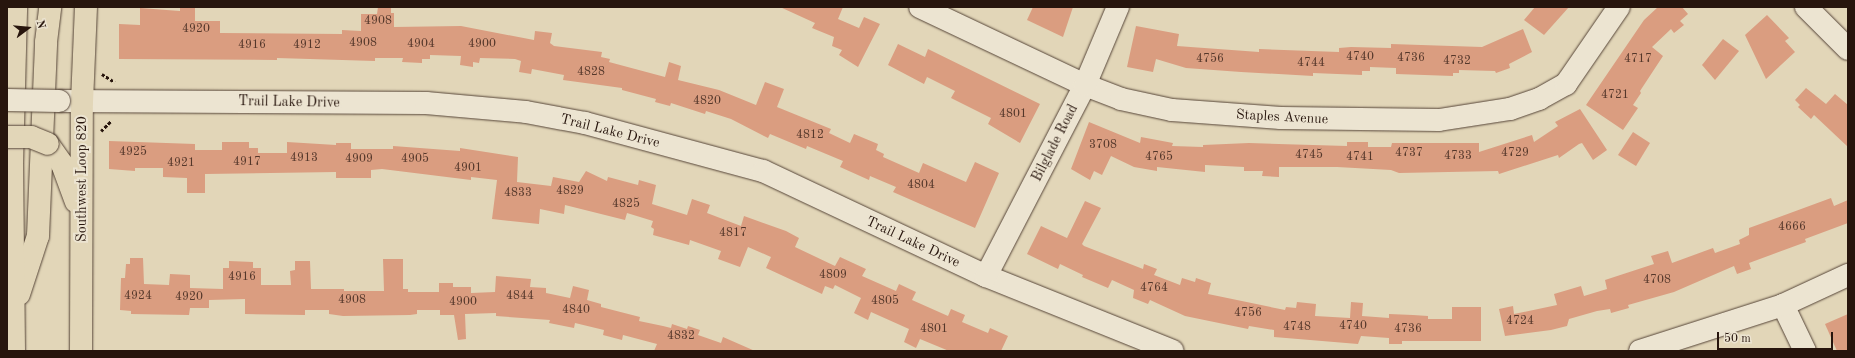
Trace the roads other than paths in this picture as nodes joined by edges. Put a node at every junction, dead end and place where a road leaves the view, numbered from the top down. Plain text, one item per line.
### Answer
1 (16, 7) edge
2 (50, 7) edge
3 (86, 7) edge
4 (920, 7) edge
5 (1118, 7) edge
6 (1619, 7) edge
7 (1806, 7) edge
8 (1848, 49) edge
9 (1085, 85) junction
10 (7, 100) edge
11 (82, 102) junction
12 (7, 136) edge
13 (82, 218) junction
14 (1848, 275) edge
15 (986, 276) junction
16 (1783, 305) junction
17 (13, 311) junction
18 (14, 351) edge
19 (81, 351) edge
20 (1173, 351) edge
21 (1640, 351) edge
22 (1805, 351) edge

1 - 17 main road
2 - 17 main road
3 - 11 main road, Southwest Loop 820
4 - 9 street, Staples Avenue
5 - 9 street, Bilglade Road
6 - 9 street, Staples Avenue
7 - 8 street
9 - 15 street, Bilglade Road
10 - 11 street, Trail Lake Drive, bridge
11 - 13 main road, Southwest Loop 820
11 - 15 street, Trail Lake Drive
12 - 13 main road, bridge
13 - 19 main road, Southwest Loop 820
14 - 16 street
15 - 20 street, Trail Lake Drive
16 - 21 street
16 - 22 street
17 - 18 main road

